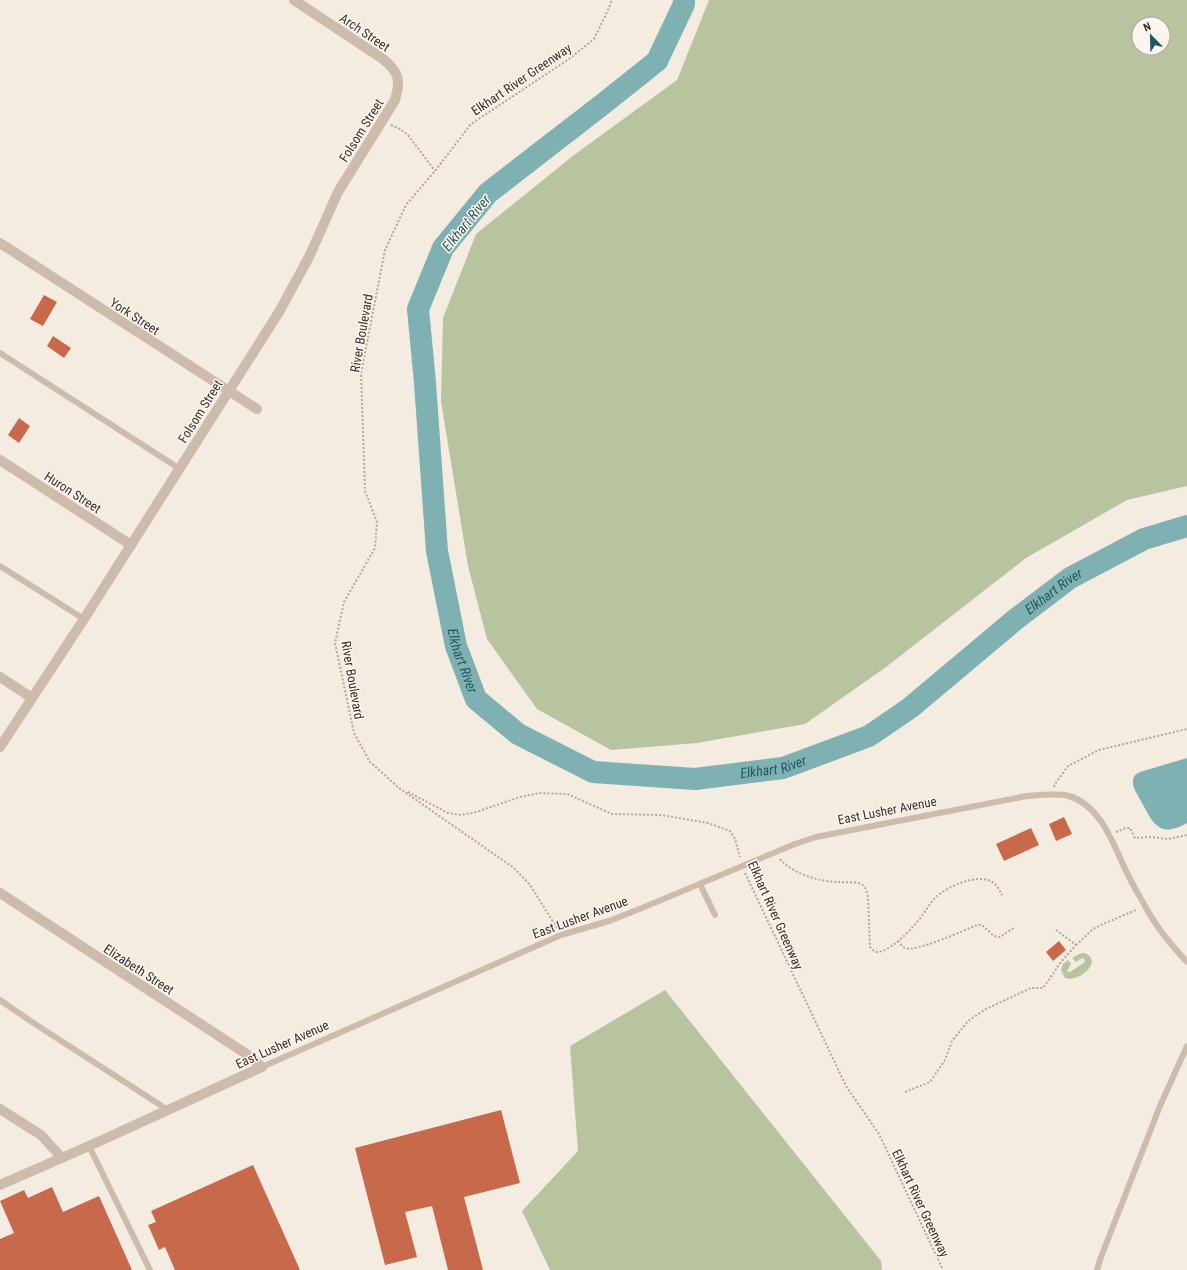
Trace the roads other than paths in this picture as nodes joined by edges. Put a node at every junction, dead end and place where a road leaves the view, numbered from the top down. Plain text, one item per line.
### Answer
1 (294, 0) edge
2 (398, 76) joint
3 (0, 244) edge
4 (0, 353) edge
5 (228, 391) junction
6 (257, 409) dead end
7 (0, 460) edge
8 (180, 469) junction
9 (131, 545) junction
10 (0, 566) edge
11 (84, 619) junction
12 (0, 677) edge
13 (32, 698) junction
14 (0, 747) edge
15 (700, 884) junction
16 (0, 893) edge
17 (715, 915) dead end
18 (1187, 962) edge
19 (0, 1000) edge
20 (1187, 1046) edge
21 (262, 1067) junction
22 (0, 1109) edge
23 (168, 1110) junction
24 (89, 1146) junction
25 (62, 1158) junction
26 (0, 1184) edge
27 (150, 1270) edge
28 (1097, 1270) edge

1 - 2 street, Arch Street
2 - 5 street, Folsom Street
3 - 5 street, York Street
4 - 8 lane
5 - 6 street, York Street
5 - 8 street, Folsom Street
7 - 9 street, Huron Street
8 - 9 street, Folsom Street
9 - 11 street, Folsom Street
10 - 11 lane
11 - 13 street, Folsom Street
12 - 13 street
13 - 14 street, Folsom Street
15 - 17 lane
15 - 18 lane, East Lusher Avenue
15 - 21 lane, East Lusher Avenue
16 - 21 street, Elizabeth Street
19 - 23 lane
20 - 28 lane
21 - 23 street, East Lusher Avenue
22 - 25 street
23 - 24 street, East Lusher Avenue
24 - 25 street, East Lusher Avenue
24 - 27 lane
25 - 26 street, East Lusher Avenue

